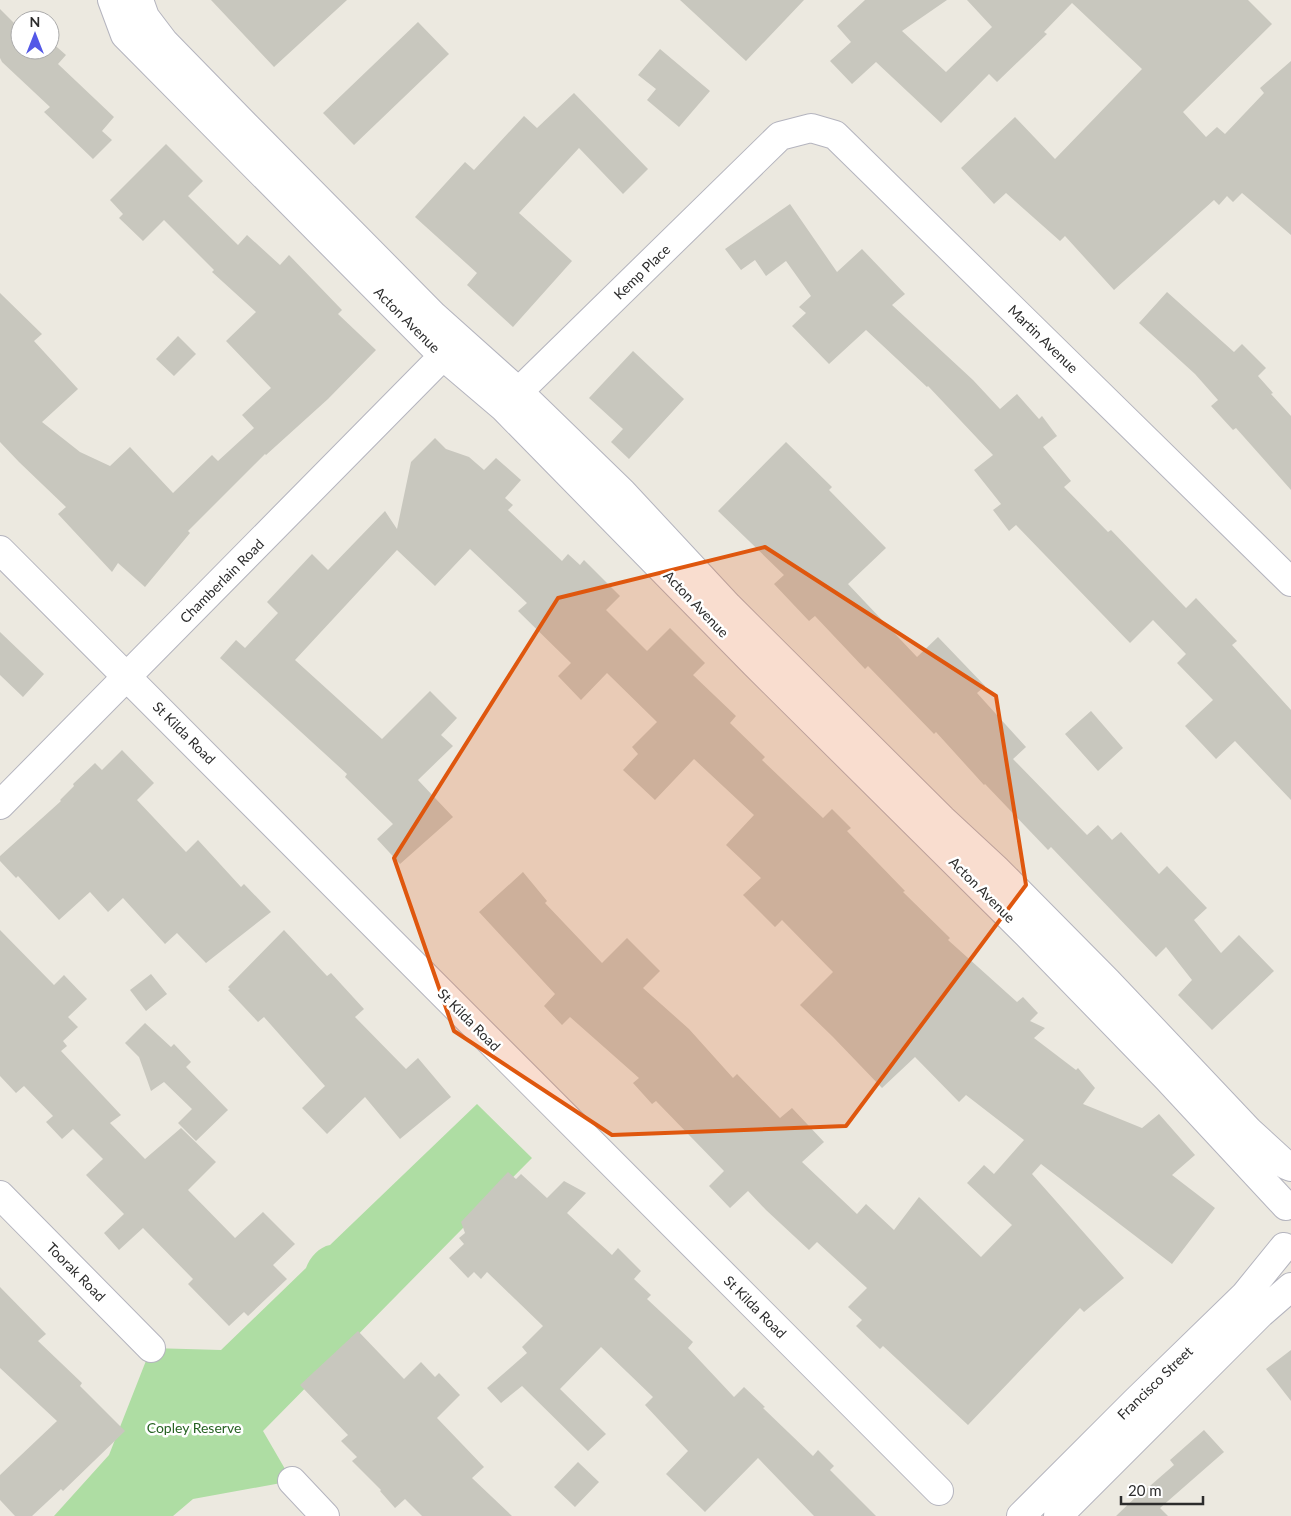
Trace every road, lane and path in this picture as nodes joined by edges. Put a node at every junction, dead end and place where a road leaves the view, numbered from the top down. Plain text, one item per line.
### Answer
1 (112, 0) edge
2 (139, 0) edge
3 (780, 136) joint
4 (443, 356) junction
5 (511, 400) junction
6 (0, 550) edge
7 (1291, 582) edge
8 (127, 677) junction
9 (0, 805) edge
10 (1291, 1167) edge
11 (0, 1195) edge
12 (1288, 1203) edge
13 (1288, 1251) edge
14 (1291, 1287) edge
15 (151, 1348) dead end
16 (292, 1481) dead end
17 (939, 1491) dead end
18 (325, 1516) edge
19 (1021, 1516) edge
20 (1058, 1516) edge

1 - 4 street, Acton Avenue
2 - 5 street, Acton Avenue
3 - 5 street, Kemp Place
3 - 7 street, Martin Avenue
4 - 5 street, Acton Avenue
4 - 8 street, Chamberlain Road
5 - 10 street, Acton Avenue
5 - 12 street, Acton Avenue
6 - 8 street, St Kilda Road
8 - 9 street, Chamberlain Road
8 - 17 street, St Kilda Road
11 - 15 street, Toorak Road
12 - 13 street
13 - 19 street, Francisco Street
14 - 20 street, Francisco Street
16 - 18 street

